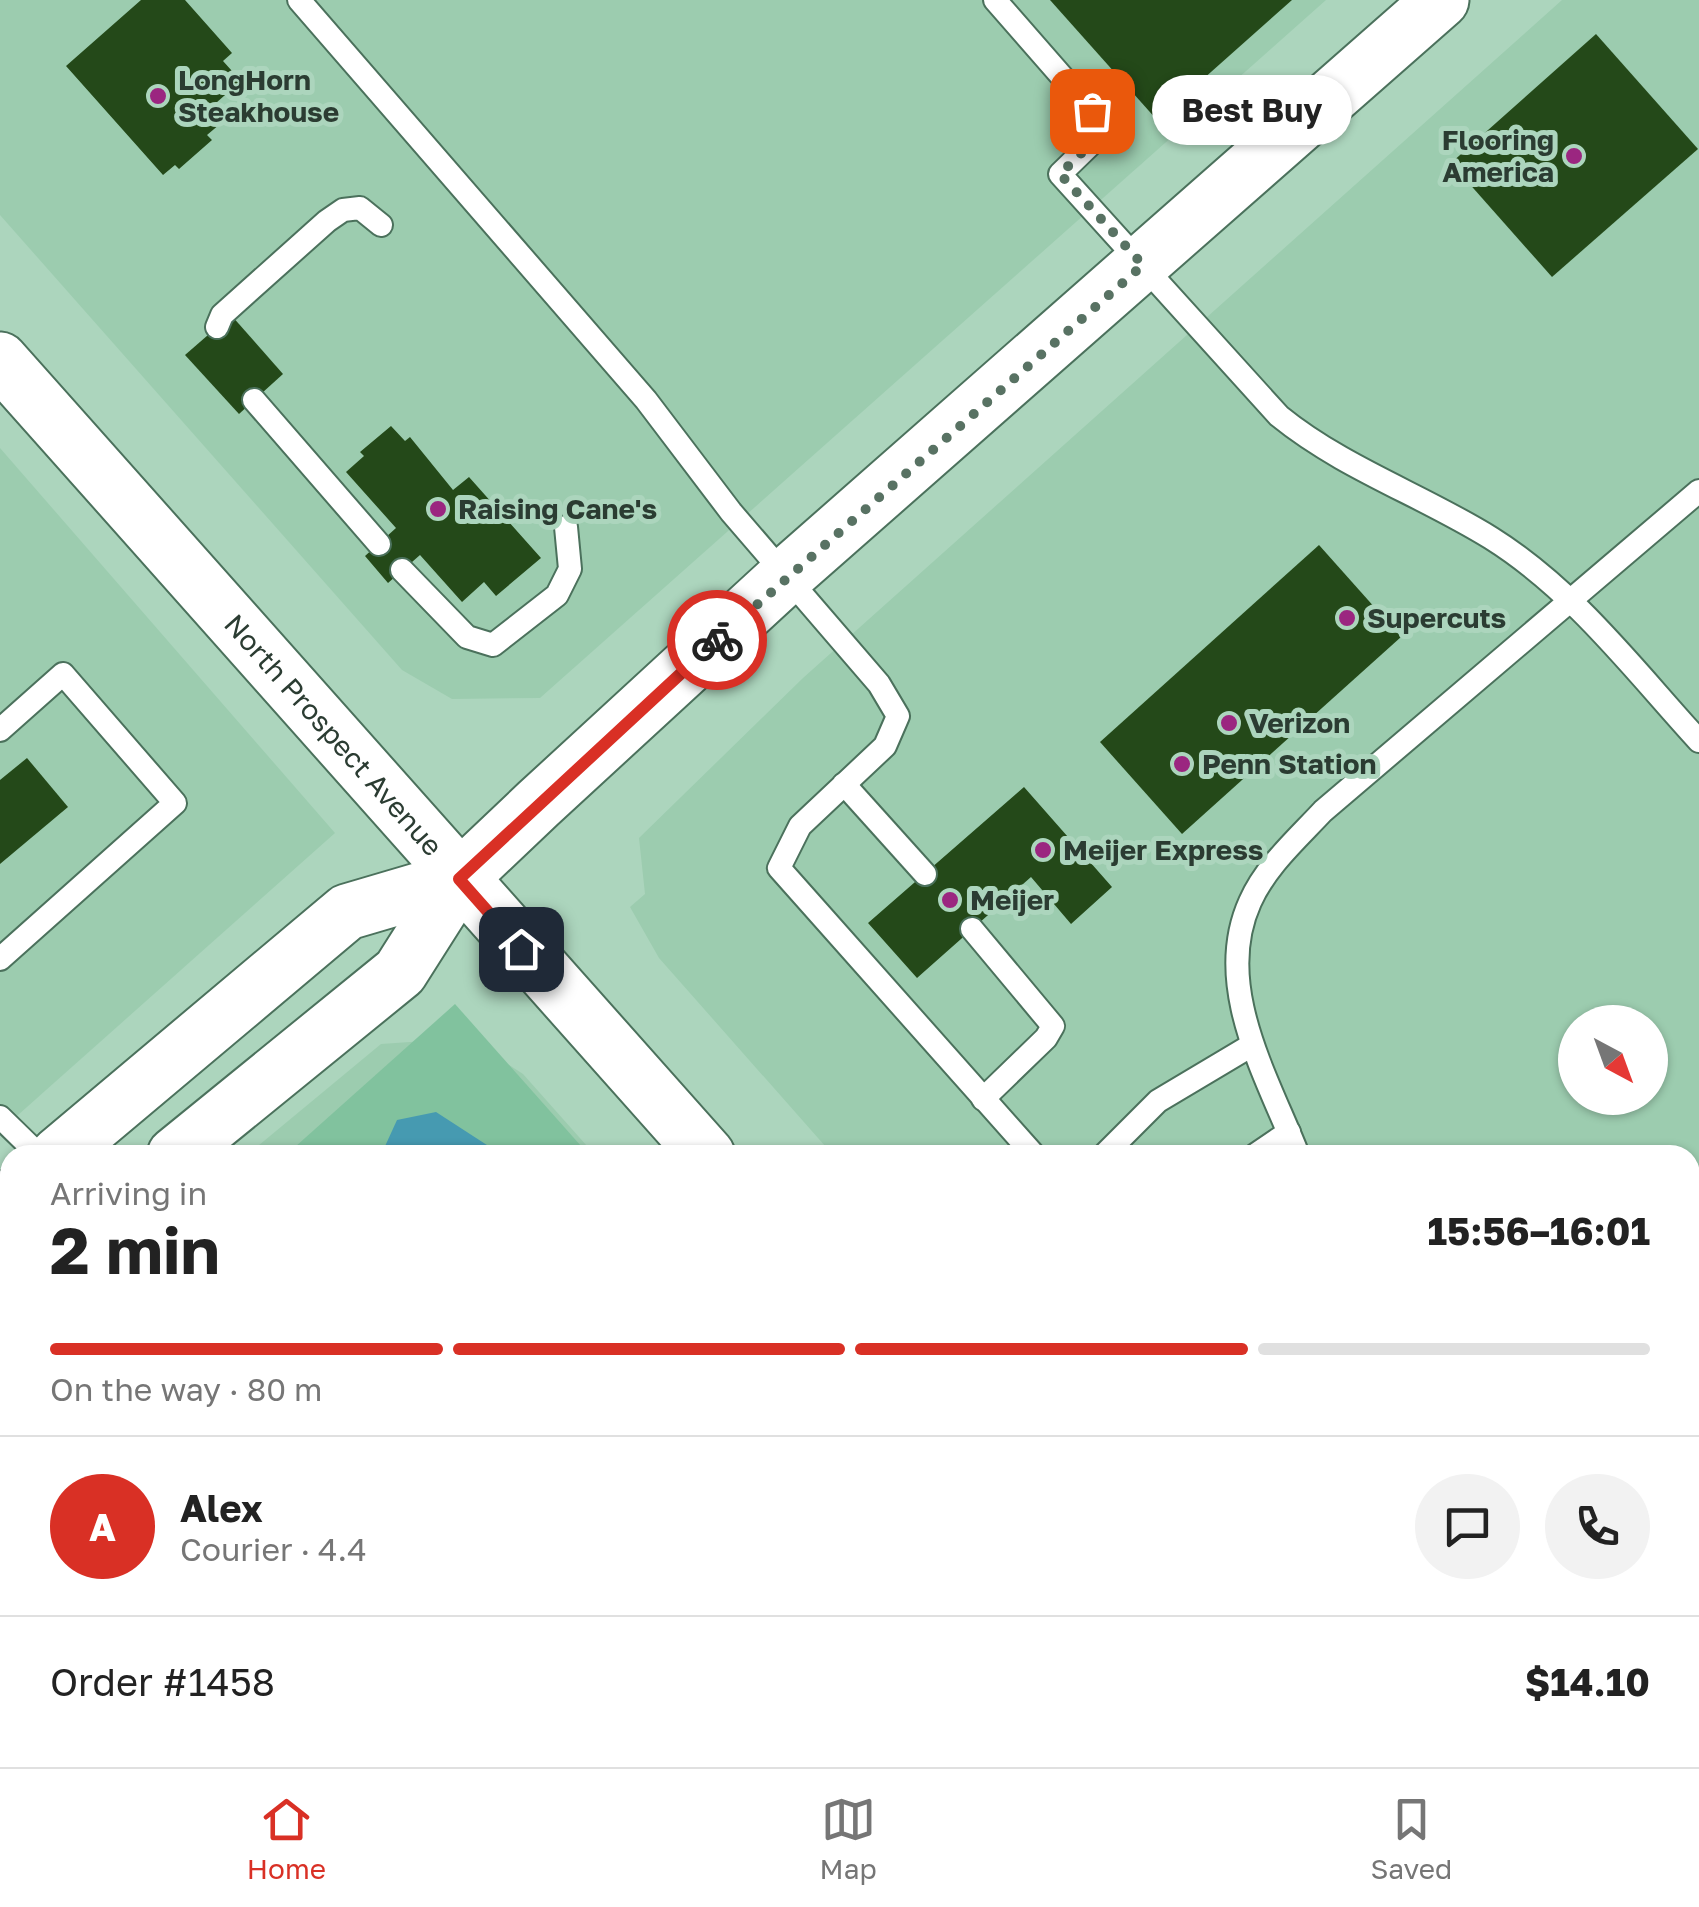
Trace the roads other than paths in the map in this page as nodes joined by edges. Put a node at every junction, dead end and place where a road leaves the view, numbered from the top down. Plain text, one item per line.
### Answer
1 (298, 0) edge
2 (994, 0) edge
3 (1441, 0) edge
4 (381, 224) dead end
5 (1143, 265) junction
6 (217, 327) dead end
7 (0, 360) edge
8 (254, 400) dead end
9 (1699, 491) edge
10 (566, 527) dead end
11 (378, 544) dead end
12 (402, 570) dead end
13 (786, 576) junction
14 (1572, 600) junction
15 (0, 730) edge
16 (1699, 741) edge
17 (844, 784) junction
18 (925, 874) dead end
19 (459, 879) junction
20 (972, 929) dead end
21 (0, 959) edge
22 (1252, 1045) junction
23 (983, 1099) junction
24 (0, 1117) edge
25 (1289, 1132) junction
26 (28, 1145) edge
27 (70, 1145) edge
28 (188, 1145) edge
29 (697, 1145) edge
30 (1025, 1145) edge
31 (1114, 1145) edge
32 (1270, 1145) edge
33 (1294, 1145) edge

1 - 13 lane
2 - 5 lane
3 - 5 main road
4 - 6 lane
5 - 13 main road
5 - 14 lane
7 - 19 main road, North Prospect Avenue
8 - 11 lane
9 - 14 lane
10 - 12 lane
13 - 17 lane
13 - 19 main road
14 - 16 lane
14 - 22 lane
15 - 21 lane
17 - 18 lane
17 - 23 lane
19 - 27 main road
19 - 28 main road
19 - 29 main road, North Prospect Avenue
20 - 23 lane
22 - 25 lane
22 - 31 lane
23 - 30 lane
24 - 26 lane
25 - 32 lane
25 - 33 lane

